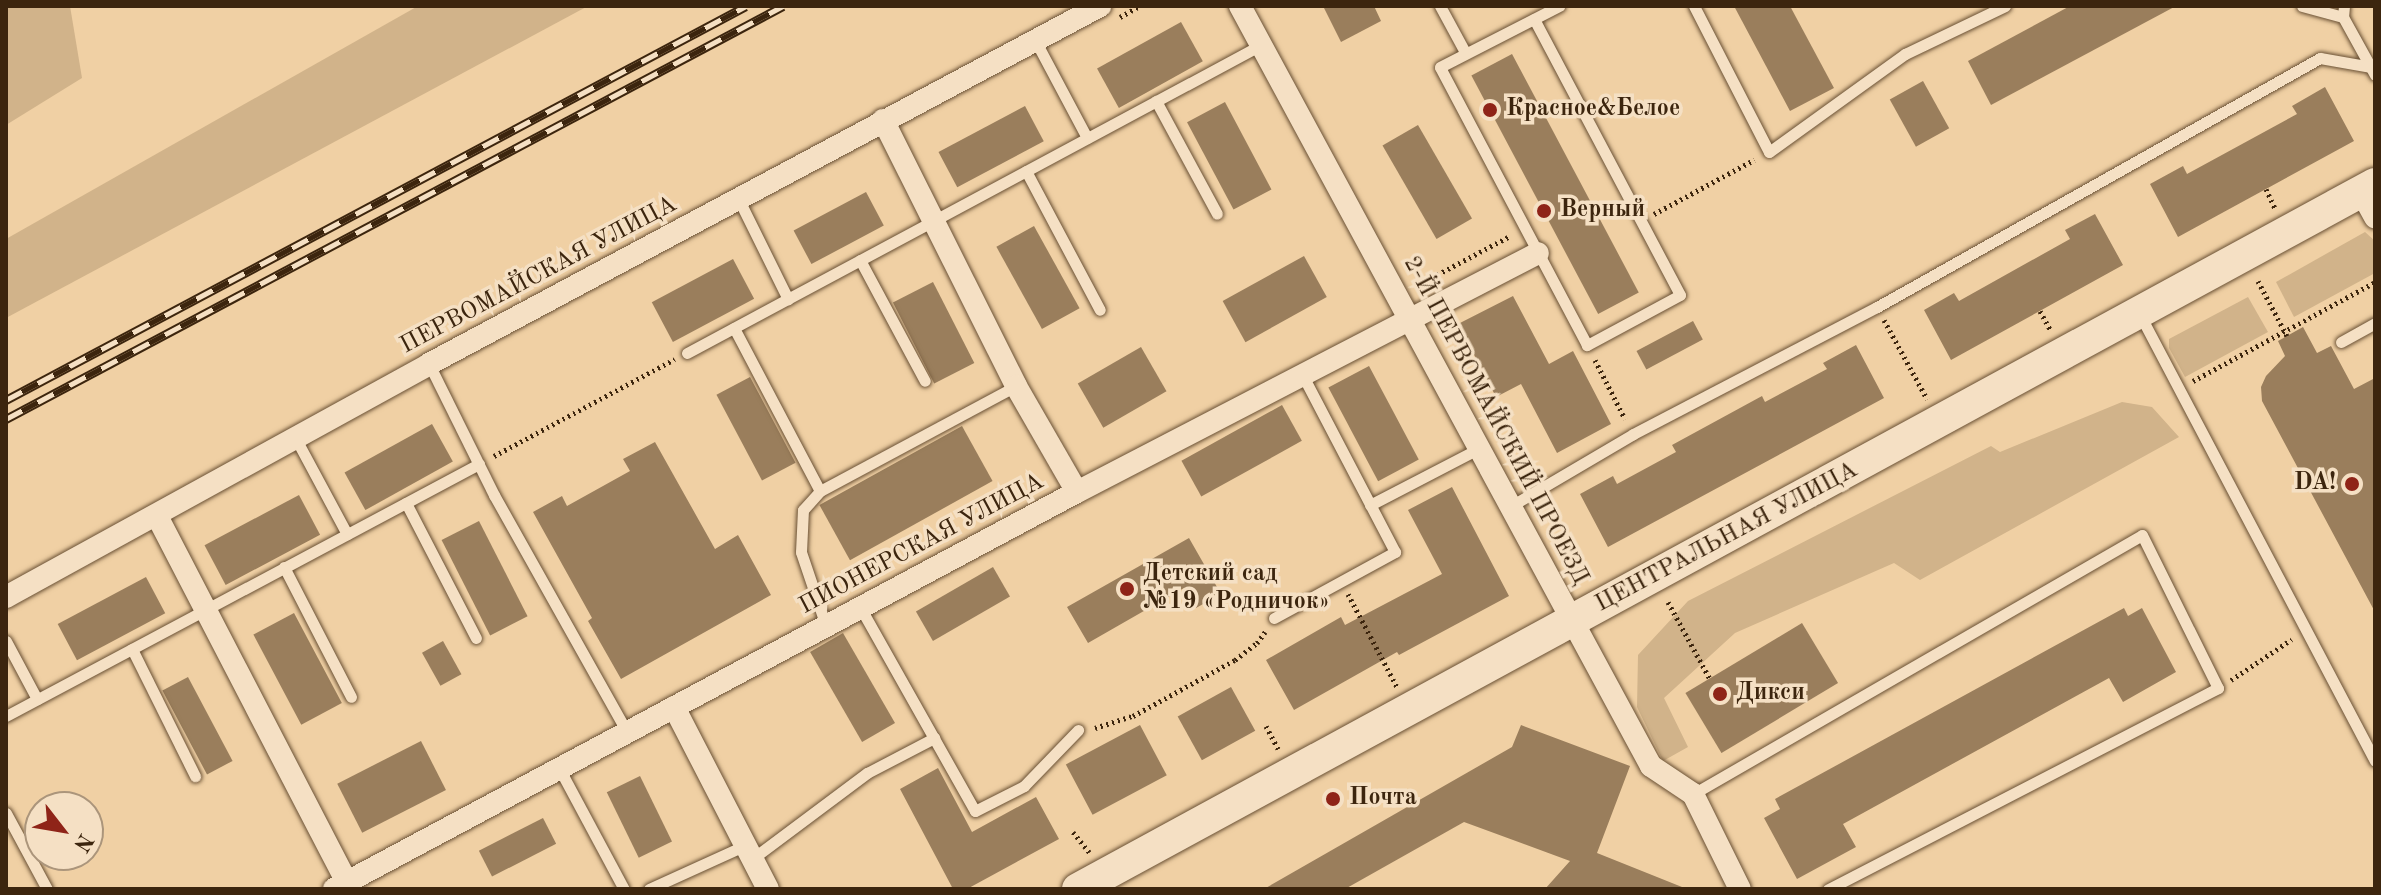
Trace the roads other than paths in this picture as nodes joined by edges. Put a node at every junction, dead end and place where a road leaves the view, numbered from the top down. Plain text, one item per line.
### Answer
1 (1100, 6) edge
2 (1240, 6) edge
3 (1440, 6) edge
4 (1559, 6) edge
5 (1694, 6) edge
6 (2005, 6) edge
7 (2302, 6) edge
8 (2344, 12) edge
9 (1534, 19) junction
10 (1035, 40) junction
11 (1261, 45) junction
12 (1465, 52) junction
13 (2373, 71) edge
14 (1156, 101) junction
15 (883, 120) junction
16 (1087, 138) junction
17 (1026, 171) junction
18 (738, 198) junction
19 (2370, 198) edge
20 (1217, 214) dead end
21 (934, 220) junction
22 (1538, 253) junction
23 (860, 260) junction
24 (788, 299) junction
25 (1100, 310) dead end
26 (2138, 313) junction
27 (1411, 321) junction
28 (2375, 323) edge
29 (734, 328) junction
30 (2341, 342) dead end
31 (687, 353) road end
32 (429, 364) junction
33 (1303, 376) junction
34 (925, 381) dead end
35 (1016, 386) junction
36 (296, 439) junction
37 (1480, 448) junction
38 (479, 464) junction
39 (820, 491) junction
40 (1077, 492) junction
41 (406, 503) junction
42 (1370, 505) junction
43 (1511, 506) junction
44 (157, 516) junction
45 (347, 534) junction
46 (284, 567) junction
47 (6, 597) edge
48 (860, 607) junction
49 (206, 609) junction
50 (1274, 618) road end
51 (1573, 620) junction
52 (826, 626) junction
53 (476, 638) dead end
54 (6, 641) edge
55 (132, 649) junction
56 (351, 697) dead end
57 (37, 699) junction
58 (674, 707) junction
59 (6, 716) edge
60 (1078, 730) road end
61 (627, 732) junction
62 (934, 738) junction
63 (2375, 761) edge
64 (559, 767) junction
65 (195, 776) dead end
66 (1693, 794) junction
67 (6, 813) edge
68 (749, 852) junction
69 (340, 886) edge
70 (47, 889) edge
71 (624, 889) edge
72 (649, 889) edge
73 (768, 889) edge
74 (1078, 889) edge
75 (1740, 889) edge
76 (1828, 889) edge

1 - 10 street, ПЕРВОМАЙСКАЯ УЛИЦА
2 - 11 street, 2-Й ПЕРВОМАЙСКИЙ ПРОЕЗД
3 - 12 lane
4 - 9 lane
5 - 6 lane
7 - 8 lane
8 - 13 lane
9 - 12 lane
9 - 22 lane
10 - 15 street, ПЕРВОМАЙСКАЯ УЛИЦА
10 - 16 lane
11 - 14 lane
11 - 27 street, 2-Й ПЕРВОМАЙСКИЙ ПРОЕЗД
12 - 22 lane
13 - 43 lane
14 - 16 lane
14 - 20 lane
15 - 18 street, ПЕРВОМАЙСКАЯ УЛИЦА
15 - 21 street
16 - 17 lane
17 - 21 lane
17 - 25 lane
18 - 24 lane
18 - 32 street, ПЕРВОМАЙСКАЯ УЛИЦА
19 - 26 main road, ЦЕНТРАЛЬНАЯ УЛИЦА
21 - 23 lane
21 - 35 street
22 - 27 street, ПИОНЕРСКАЯ УЛИЦА
23 - 24 lane
23 - 34 lane
24 - 29 lane
26 - 51 main road, ЦЕНТРАЛЬНАЯ УЛИЦА
26 - 63 lane
27 - 33 street, ПИОНЕРСКАЯ УЛИЦА
27 - 37 street, 2-Й ПЕРВОМАЙСКИЙ ПРОЕЗД
28 - 30 lane
29 - 31 lane
29 - 39 lane
32 - 36 street, ПЕРВОМАЙСКАЯ УЛИЦА
32 - 38 lane
33 - 40 street, ПИОНЕРСКАЯ УЛИЦА
33 - 42 lane
35 - 39 lane
35 - 40 street
36 - 44 street, ПЕРВОМАЙСКАЯ УЛИЦА
36 - 45 lane
37 - 42 lane
37 - 43 street, 2-Й ПЕРВОМАЙСКИЙ ПРОЕЗД
38 - 41 lane
38 - 61 lane
39 - 52 lane
40 - 48 street, ПИОНЕРСКАЯ УЛИЦА
41 - 45 lane
41 - 53 lane
42 - 50 lane
43 - 51 street, 2-Й ПЕРВОМАЙСКИЙ ПРОЕЗД
44 - 47 street, ПЕРВОМАЙСКАЯ УЛИЦА
44 - 49 street
45 - 46 lane
46 - 49 lane
46 - 56 lane
48 - 52 street, ПИОНЕРСКАЯ УЛИЦА
48 - 62 lane
49 - 55 lane
49 - 69 street
51 - 66 street, 2-Й ПЕРВОМАЙСКИЙ ПРОЕЗД
51 - 74 main road, ЦЕНТРАЛЬНАЯ УЛИЦА
52 - 58 street, ПИОНЕРСКАЯ УЛИЦА
54 - 57 lane
55 - 57 lane
55 - 65 lane
57 - 59 lane
58 - 61 street, ПИОНЕРСКАЯ УЛИЦА
58 - 68 street
60 - 62 lane
61 - 64 street, ПИОНЕРСКАЯ УЛИЦА
62 - 68 lane
64 - 69 street, ПИОНЕРСКАЯ УЛИЦА
64 - 71 lane
66 - 75 street, 2-Й ПЕРВОМАЙСКИЙ ПРОЕЗД
66 - 76 lane
67 - 70 lane
68 - 72 lane
68 - 73 street

